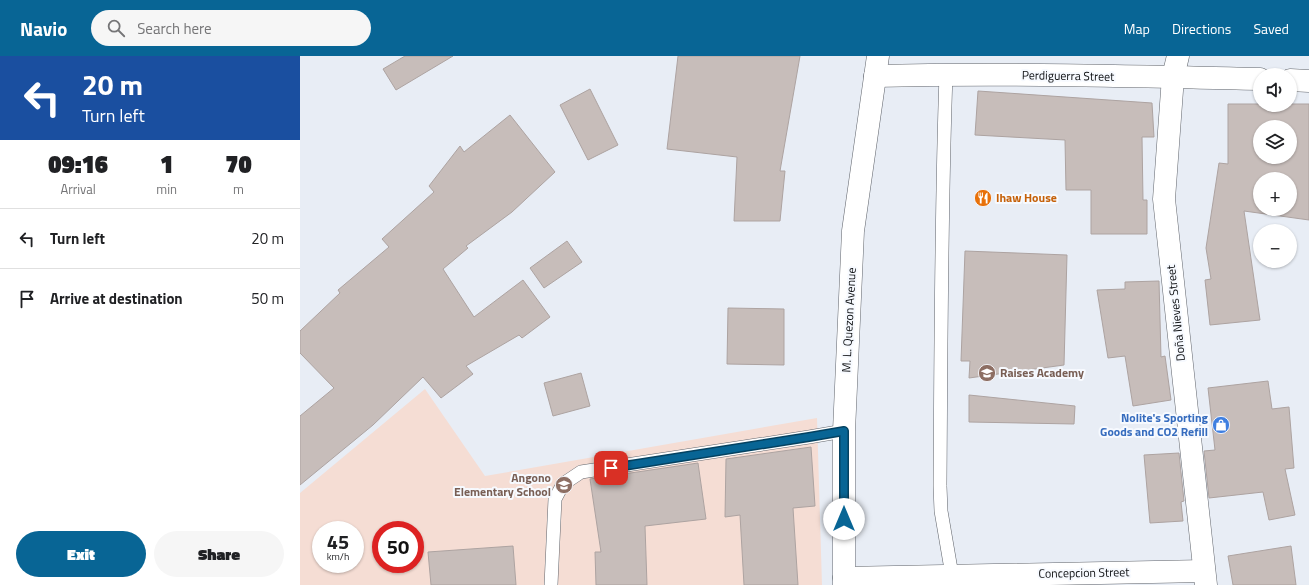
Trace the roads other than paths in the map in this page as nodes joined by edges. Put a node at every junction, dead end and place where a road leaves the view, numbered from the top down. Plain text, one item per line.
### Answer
1 (1178, 56) edge
2 (877, 66) edge
3 (946, 75) junction
4 (1173, 77) junction
5 (1253, 80) edge
6 (1297, 80) edge
7 (1309, 81) edge
8 (844, 431) junction
9 (1205, 578) edge
10 (953, 581) edge
11 (844, 582) edge
12 (551, 585) edge

1 - 4 street, Doña Nieves Street
2 - 3 street, Perdiguerra Street
2 - 8 street, M. L. Quezon Avenue
3 - 4 street, Perdiguerra Street
3 - 10 lane
4 - 5 street, Perdiguerra Street
4 - 9 street, Doña Nieves Street
6 - 7 street
8 - 11 street, M. L. Quezon Avenue
8 - 12 lane
9 - 10 street, Concepcion Street
10 - 11 street, Concepcion Street

